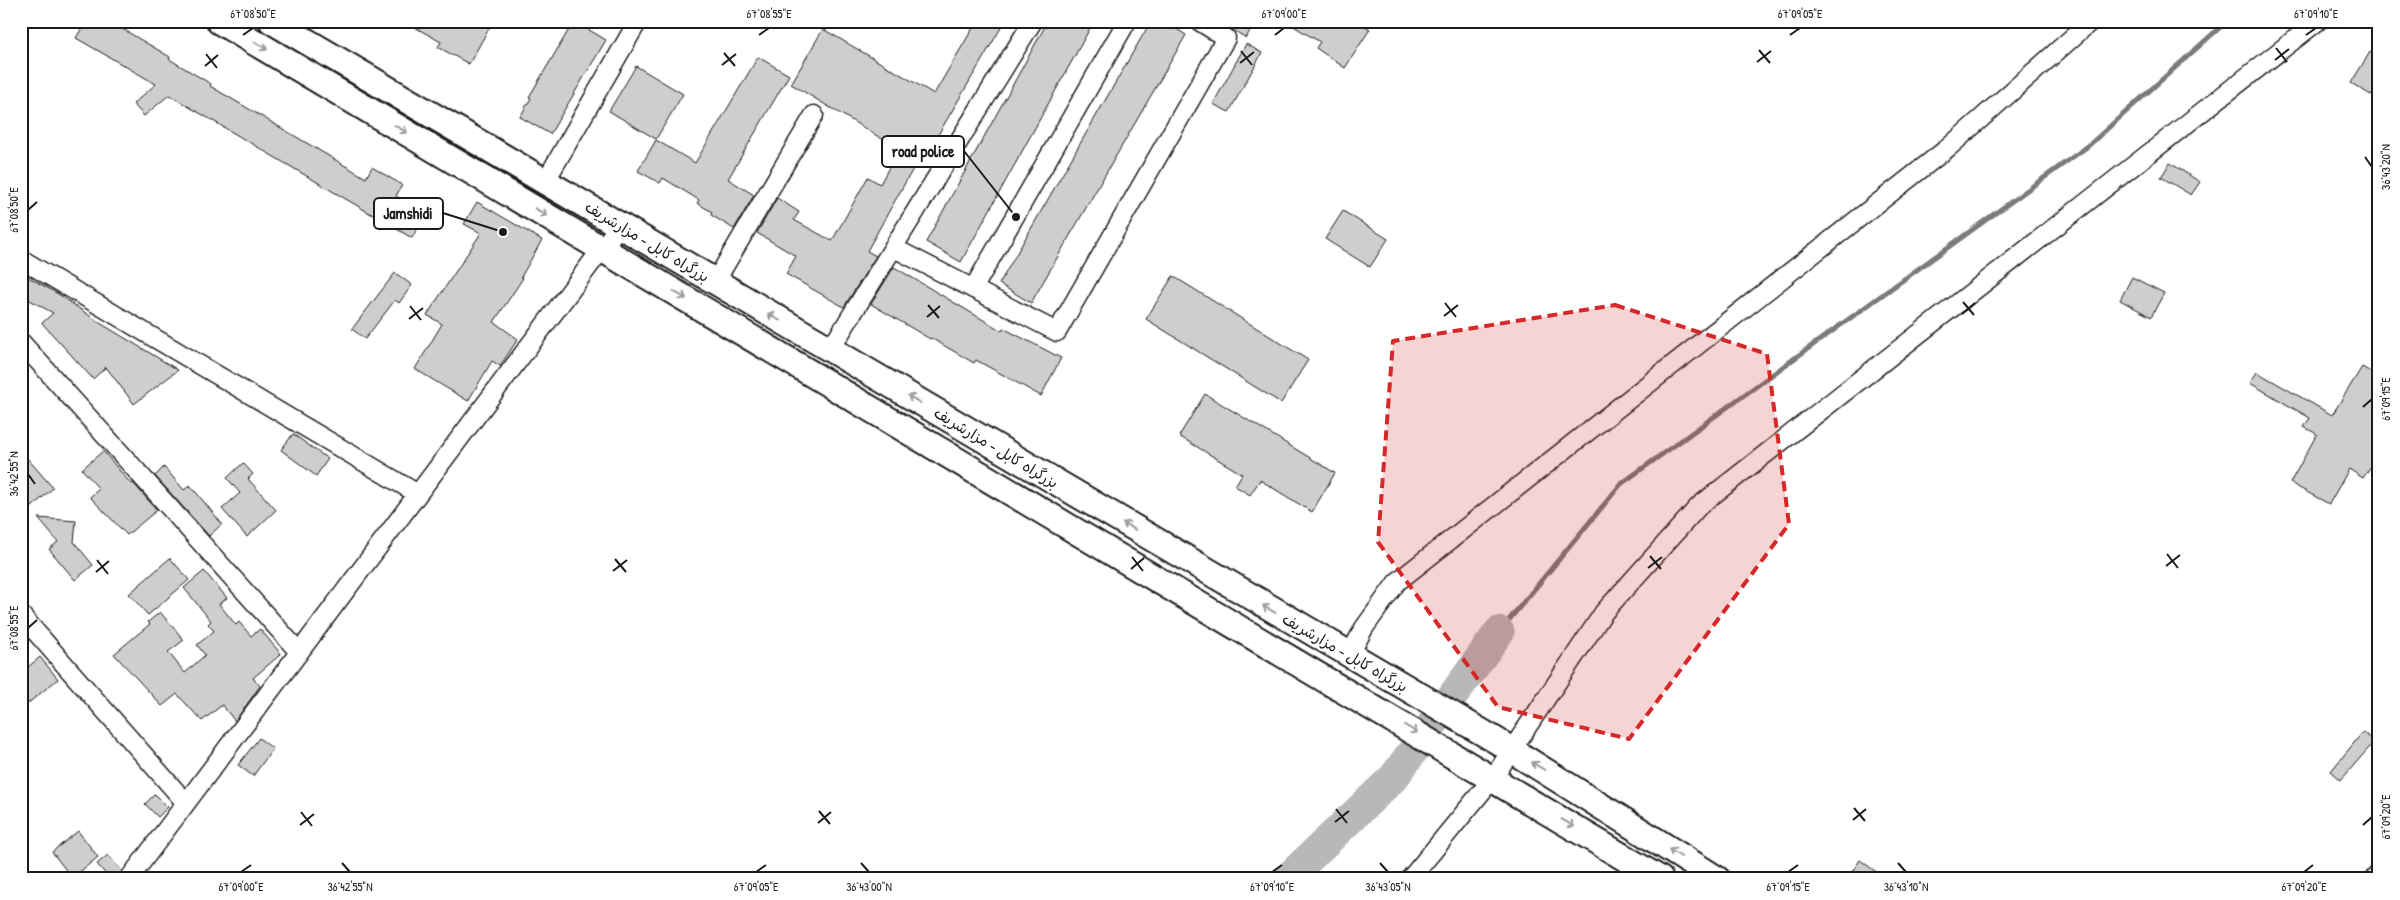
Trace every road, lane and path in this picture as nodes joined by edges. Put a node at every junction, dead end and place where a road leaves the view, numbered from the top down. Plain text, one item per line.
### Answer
1 (219, 21) edge
2 (272, 21) edge
3 (638, 21) edge
4 (1033, 21) edge
5 (1127, 21) edge
6 (1200, 21) edge
7 (2092, 21) edge
8 (2318, 21) edge
9 (814, 115) dead end
10 (545, 182) junction
11 (619, 226) junction
12 (602, 248) junction
13 (894, 248) junction
14 (21, 259) edge
15 (715, 282) junction
16 (973, 289) junction
17 (21, 342) edge
18 (830, 350) junction
19 (418, 494) junction
20 (21, 615) edge
21 (299, 652) junction
22 (1349, 656) junction
23 (1504, 745) junction
24 (1487, 775) junction
25 (186, 803) junction
26 (2379, 873) edge
27 (129, 879) edge
28 (1410, 879) edge
29 (1660, 879) edge
30 (1717, 879) edge
31 (2374, 879) edge

1 -> 12 highway, بزرگراه کابل - مزارشریف
2 - 10 highway, بزرگراه کابل - مزارشریف
3 - 10 street
4 - 13 street
5 - 16 street
6 - 16 street
7 - 22 street
8 - 23 street
9 - 15 street
10 - 11 highway, بزرگراه کابل - مزارشریف
11 - 12 street
11 - 15 highway, بزرگراه کابل - مزارشریف
12 - 19 street
12 -> 24 highway, بزرگراه کابل - مزارشریف
13 - 16 street
13 - 18 street
14 - 19 street
18 -> 15 highway, بزرگراه کابل - مزارشریف
17 - 21 street
22 -> 18 highway, بزرگراه کابل - مزارشریف
19 - 21 street
20 - 25 street
21 - 25 street
22 - 23 highway, بزرگراه کابل - مزارشریف
23 - 24 street
30 -> 23 highway, بزرگراه کابل - مزارشریف
24 - 28 street
24 -> 29 highway, بزرگراه کابل - مزارشریف
25 - 27 street
26 - 31 street

